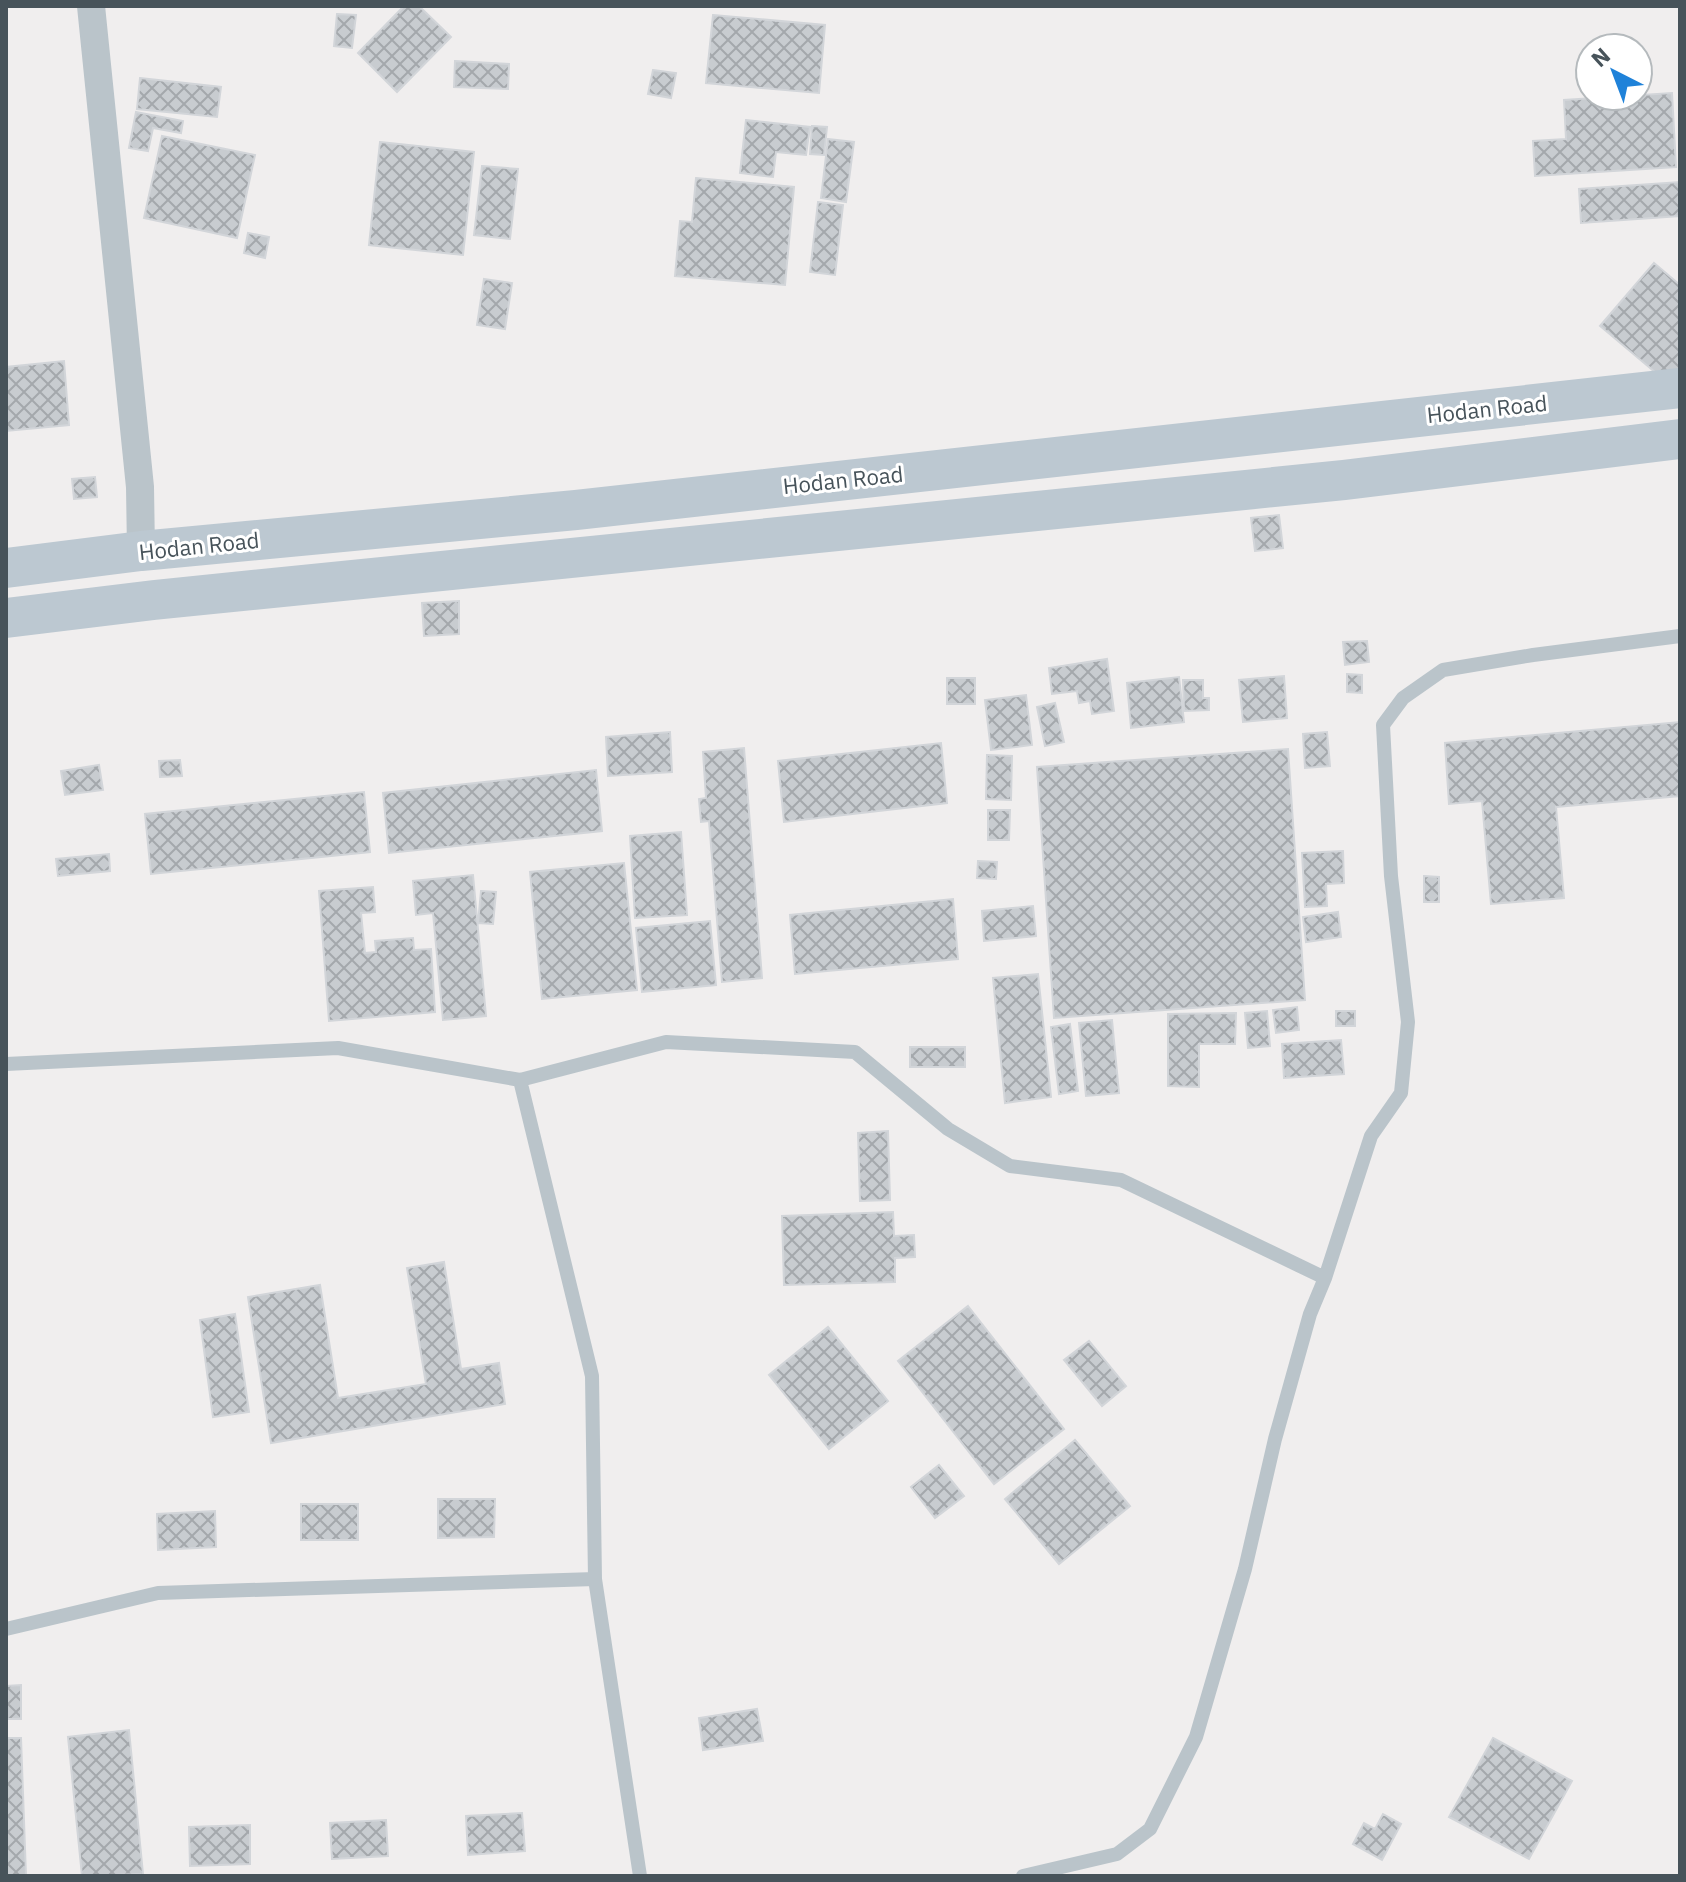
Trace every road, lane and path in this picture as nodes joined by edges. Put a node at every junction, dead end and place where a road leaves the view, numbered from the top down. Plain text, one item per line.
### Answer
1 (91, 6) edge
2 (1680, 388) edge
3 (1680, 439) edge
4 (141, 551) junction
5 (6, 568) edge
6 (6, 618) edge
7 (1680, 636) edge
8 (6, 1064) edge
9 (520, 1080) junction
10 (1325, 1278) junction
11 (595, 1579) junction
12 (6, 1629) edge
13 (640, 1876) edge
14 (1023, 1876) edge

1 - 4 street
2 - 4 main road, Hodan Road
3 - 6 main road
4 - 5 main road, Hodan Road
7 - 10 lane
8 - 9 lane
9 - 10 lane
9 - 11 lane
10 - 14 lane
11 - 12 lane
11 - 13 lane

